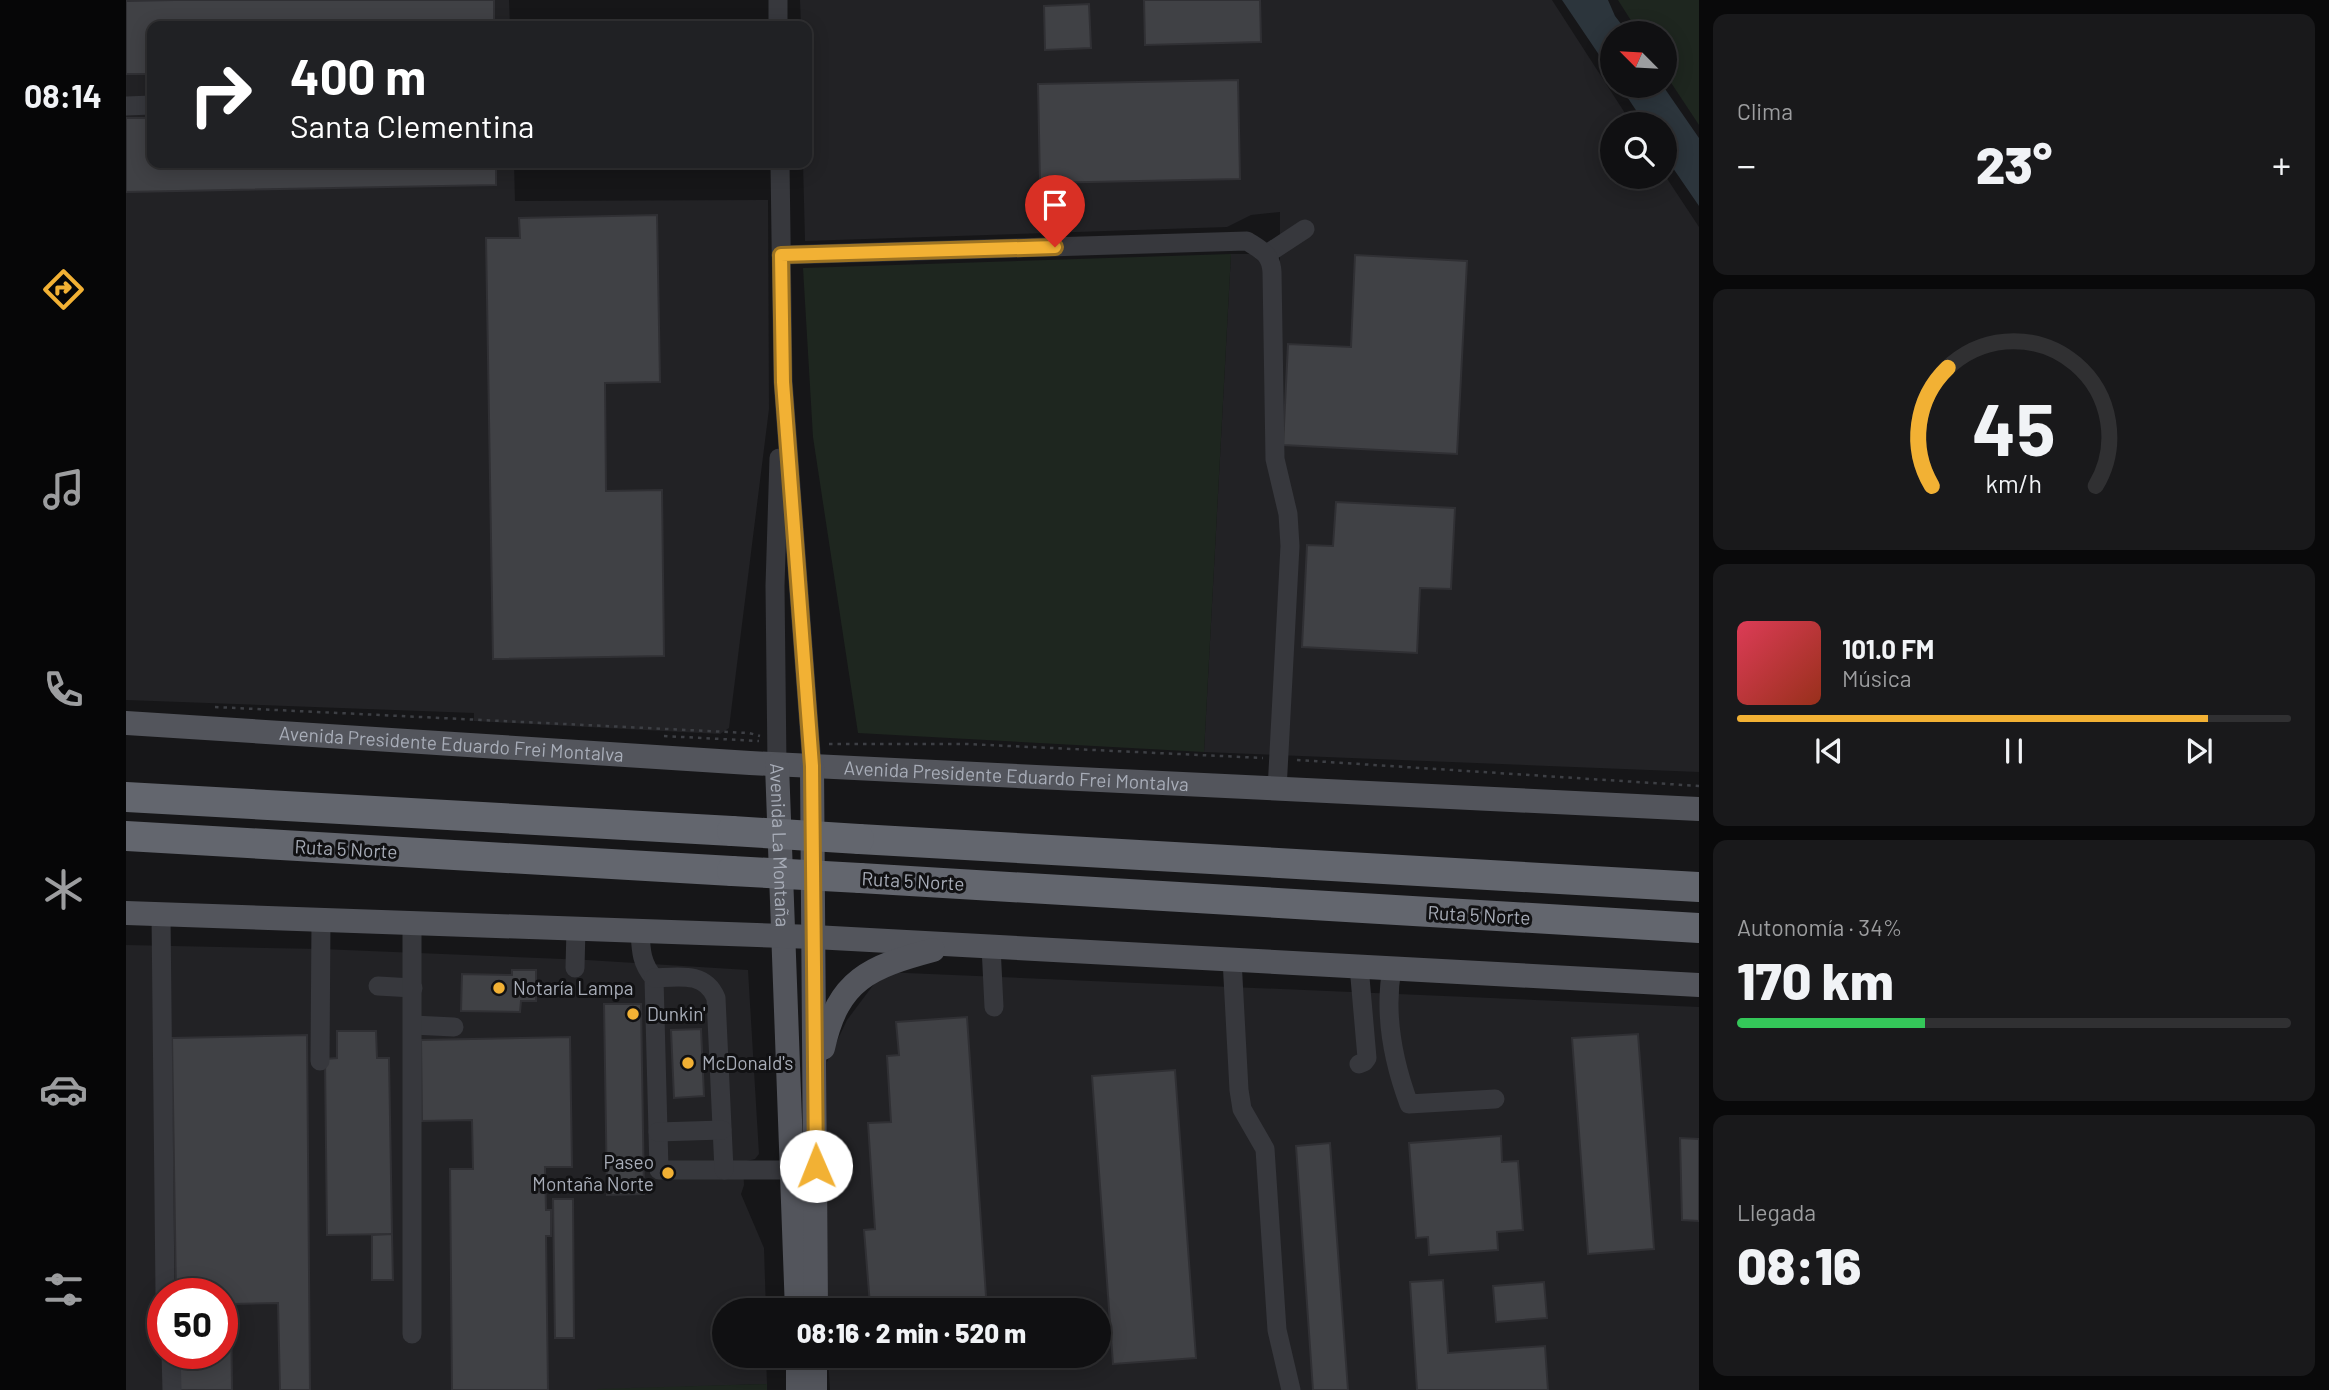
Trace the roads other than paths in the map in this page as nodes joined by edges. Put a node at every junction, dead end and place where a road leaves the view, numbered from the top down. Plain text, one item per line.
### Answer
1 (778, 0) edge
2 (778, 21) edge
3 (126, 106) edge
4 (147, 106) edge
5 (780, 168) edge
6 (1305, 229) dead end
7 (1267, 254) junction
8 (781, 255) junction
9 (783, 382) junction
10 (126, 723) edge
11 (777, 753) junction
12 (812, 755) junction
13 (1277, 790) junction
14 (126, 797) edge
15 (1699, 809) edge
16 (126, 836) edge
17 (1699, 887) edge
18 (126, 913) edge
19 (161, 914) junction
20 (321, 919) junction
21 (412, 922) junction
22 (576, 928) junction
23 (1699, 928) edge
24 (640, 930) junction
25 (783, 936) junction
26 (814, 937) junction
27 (952, 944) junction
28 (991, 946) junction
29 (1232, 959) junction
30 (1359, 966) junction
31 (575, 968) dead end
32 (1392, 968) junction
33 (654, 978) junction
34 (1699, 985) edge
35 (378, 986) dead end
36 (413, 988) junction
37 (994, 1007) dead end
38 (412, 1025) junction
39 (454, 1027) dead end
40 (320, 1061) dead end
41 (1359, 1064) dead end
42 (815, 1093) junction
43 (1495, 1099) dead end
44 (722, 1130) junction
45 (658, 1132) junction
46 (724, 1170) junction
47 (790, 1170) junction
48 (165, 1278) edge
49 (796, 1298) edge
50 (816, 1298) edge
51 (412, 1334) dead end
52 (797, 1368) edge
53 (816, 1368) edge
54 (171, 1369) edge
55 (172, 1390) edge
56 (798, 1390) edge
57 (816, 1390) edge
58 (1291, 1390) edge

1 - 2 street
3 - 4 street
5 - 8 street, Avenida La Montaña
6 - 7 street
7 - 8 street
7 - 13 street
8 - 9 street, Avenida La Montaña
9 - 11 street, Avenida La Montaña
9 - 12 street, Avenida La Montaña
10 - 11 main road, Avenida Presidente Eduardo Frei Montalva
11 - 12 main road, Avenida Presidente Eduardo Frei Montalva
11 - 25 main road, Avenida La Montaña
12 - 13 main road, Avenida Presidente Eduardo Frei Montalva
12 - 26 main road, Avenida La Montaña
13 - 15 main road, Avenida Presidente Eduardo Frei Montalva
14 - 17 highway, Ruta 5 Norte, bridge
16 - 23 highway, Ruta 5 Norte, bridge
18 - 19 main road
19 - 20 main road
19 - 48 street
20 - 21 main road
20 - 40 street
21 - 22 main road
21 - 36 street
22 - 24 main road
22 - 31 street
24 - 25 main road
24 - 33 street
25 - 26 main road
25 - 47 main road, Avenida La Montaña
26 - 27 main road
26 - 42 main road, Avenida La Montaña
27 - 28 main road
27 - 42 main road
28 - 29 main road
28 - 37 street
29 - 30 main road
29 - 58 street
30 - 32 main road
30 - 41 street
32 - 34 main road
32 - 43 street
33 - 44 street
33 - 45 street
35 - 36 street
36 - 38 street
38 - 39 street
38 - 51 street
42 - 50 main road, Avenida La Montaña
44 - 45 street
44 - 46 street
45 - 46 street
46 - 47 street
47 - 49 main road, Avenida La Montaña
52 - 56 main road
53 - 57 main road
54 - 55 street

